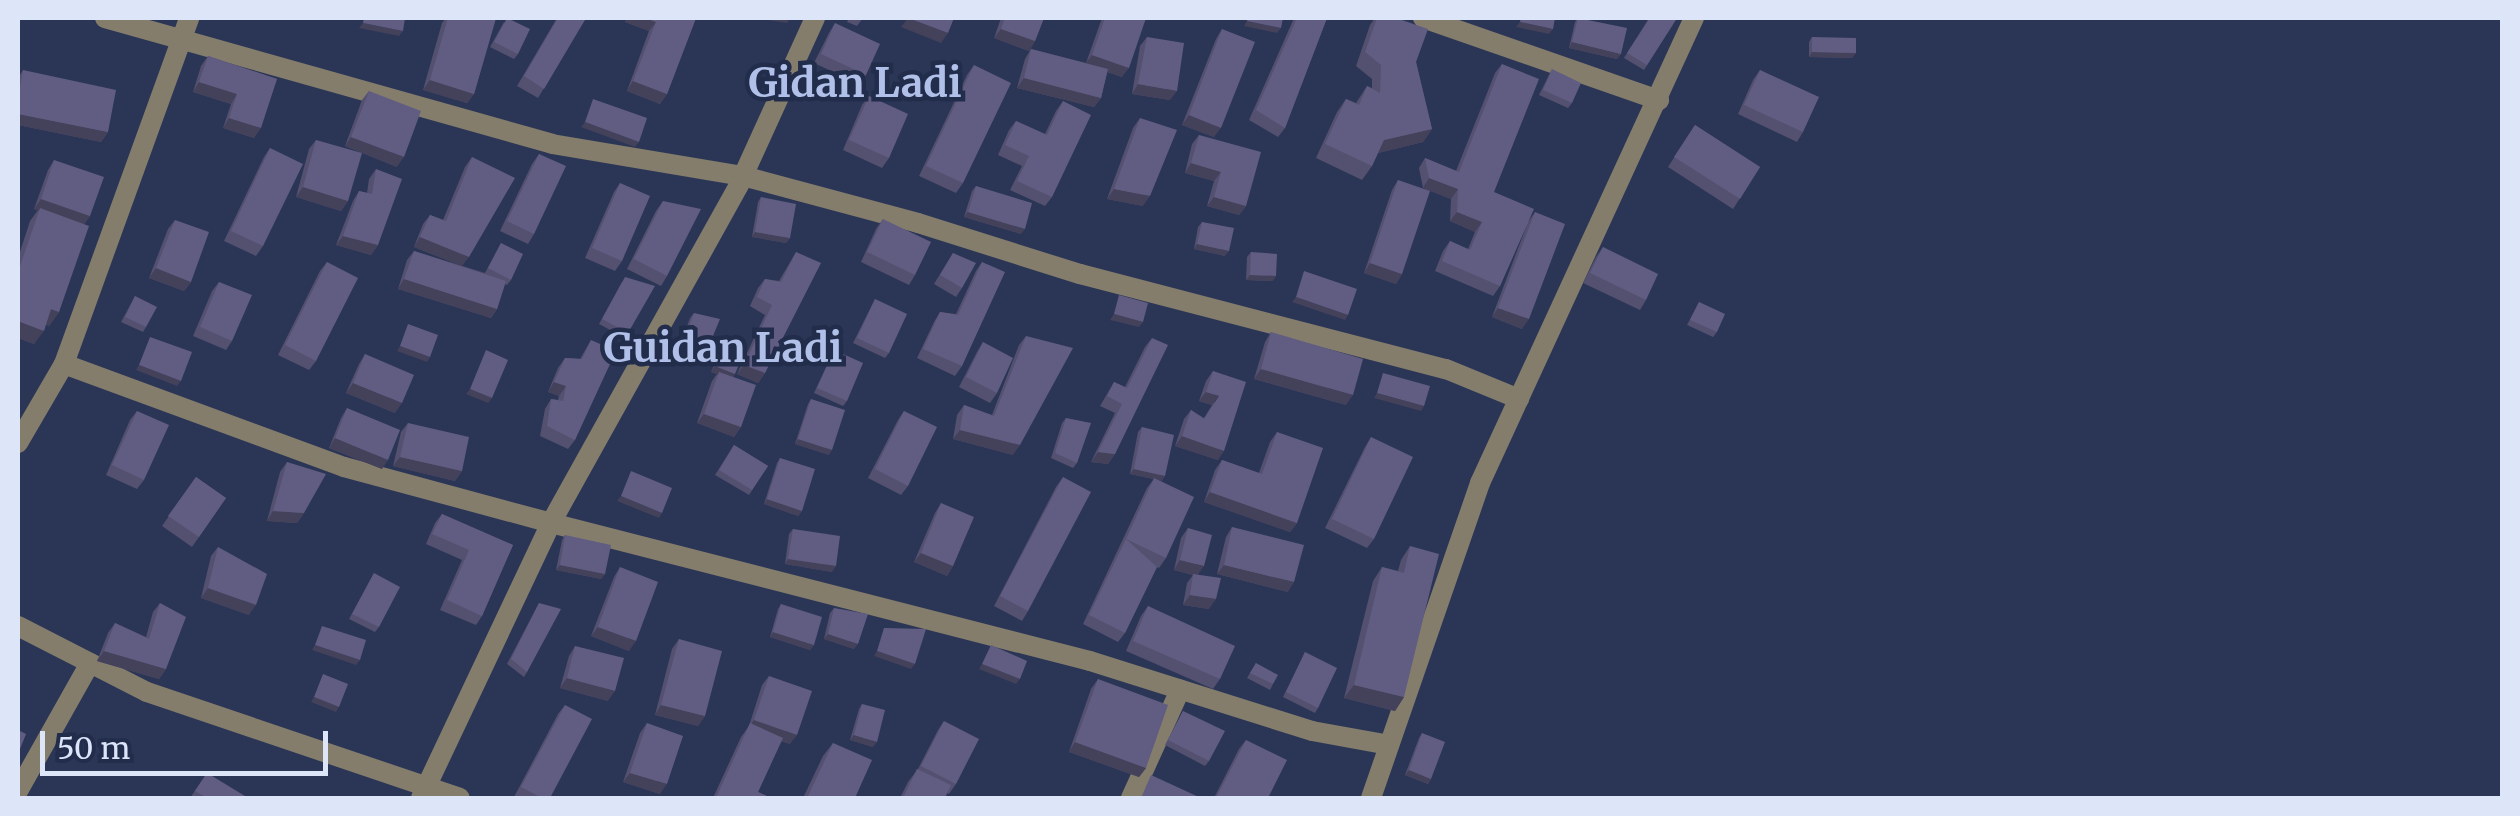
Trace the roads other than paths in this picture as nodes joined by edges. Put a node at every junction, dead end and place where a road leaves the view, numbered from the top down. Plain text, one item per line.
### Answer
1 (106, 18) edge
2 (189, 18) edge
3 (815, 18) edge
4 (1424, 18) edge
5 (1694, 18) edge
6 (181, 41) junction
7 (1659, 100) junction
8 (742, 176) junction
9 (64, 364) junction
10 (1519, 399) junction
11 (18, 443) edge
12 (551, 523) junction
13 (18, 626) edge
14 (90, 662) junction
15 (1180, 690) junction
16 (1389, 745) junction
17 (18, 791) edge
18 (425, 792) edge
19 (460, 798) edge
20 (1131, 798) edge
21 (1371, 798) edge

1 - 6 street
2 - 6 street
3 - 8 street
4 - 7 street
5 - 7 street
6 - 8 street
6 - 9 street
7 - 10 street
8 - 10 street
8 - 12 street
9 - 11 street
9 - 12 street
10 - 16 street
12 - 15 street
12 - 18 street
13 - 14 street
14 - 17 street
14 - 18 street
15 - 16 street
15 - 20 street
16 - 21 street
18 - 19 street

